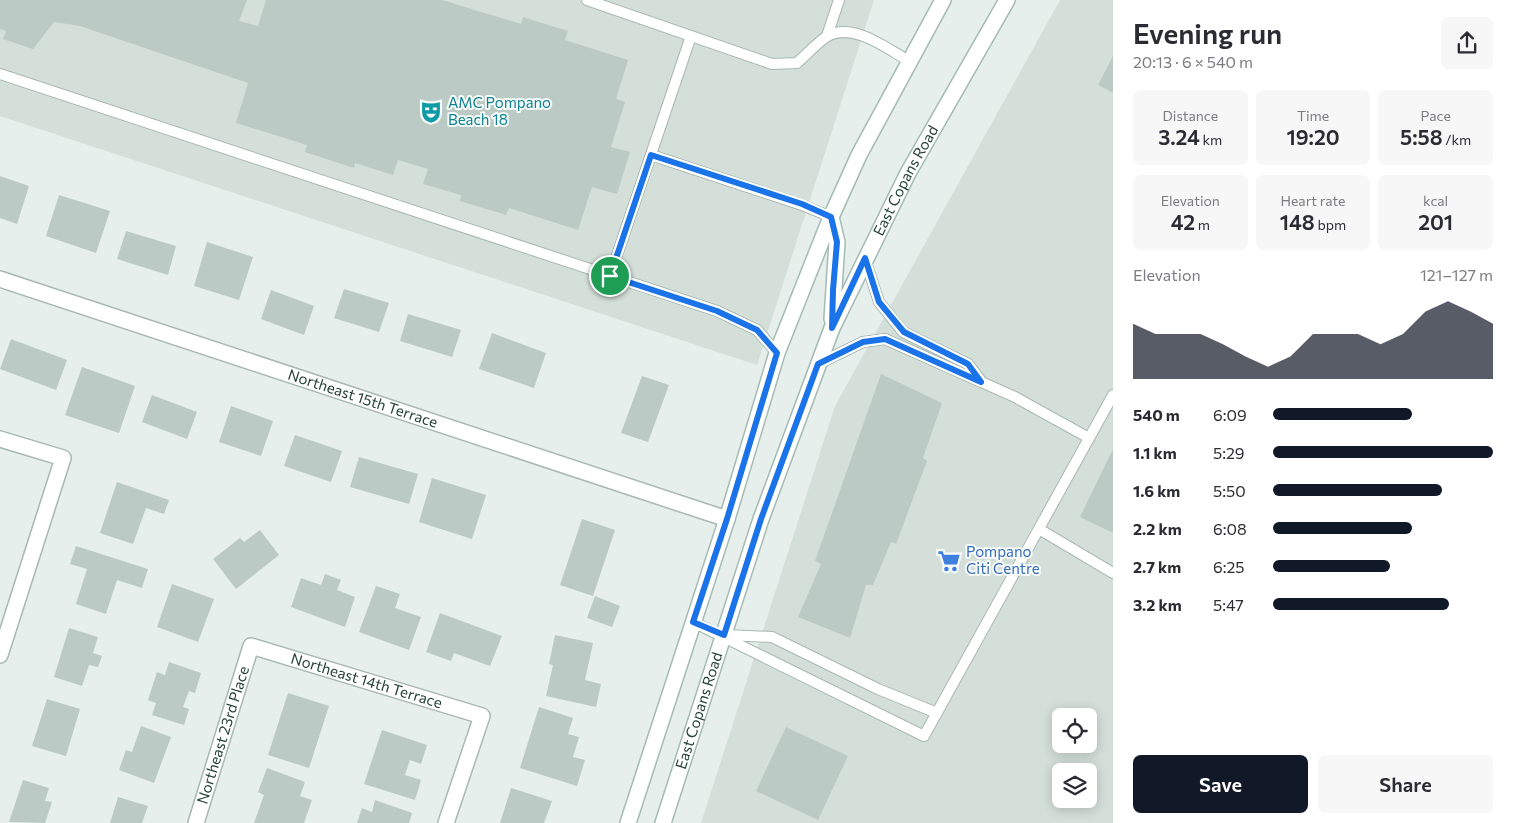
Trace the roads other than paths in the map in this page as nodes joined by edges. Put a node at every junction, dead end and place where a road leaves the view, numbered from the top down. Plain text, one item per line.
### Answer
1 (587, 0) edge
2 (839, 0) edge
3 (943, 0) edge
4 (1007, 0) edge
5 (691, 36) junction
6 (827, 36) junction
7 (908, 61) junction
8 (0, 74) edge
9 (651, 155) junction
10 (831, 217) junction
11 (865, 258) junction
12 (610, 276) junction
13 (0, 279) edge
14 (832, 328) junction
15 (777, 353) junction
16 (818, 364) junction
17 (981, 382) junction
18 (1113, 395) edge
19 (1089, 438) junction
20 (0, 439) edge
21 (727, 519) junction
22 (1039, 529) junction
23 (1113, 574) edge
24 (693, 622) junction
25 (724, 635) junction
26 (251, 646) joint
27 (0, 655) edge
28 (937, 713) junction
29 (196, 823) edge
30 (446, 823) edge
31 (628, 823) edge
32 (663, 823) edge

1 - 5 lane
2 - 6 lane
3 - 7 main road
4 - 11 main road, East Copans Road
5 - 6 lane
5 - 9 lane
6 - 7 lane
7 - 10 main road
8 - 12 lane
9 - 10 lane
9 - 12 lane
10 - 14 main road
10 - 15 main road
11 - 14 main road, East Copans Road
11 - 17 lane
12 - 15 lane
13 - 21 main road, Northeast 15th Terrace
14 - 16 main road, East Copans Road
15 - 21 main road
16 - 17 lane
16 - 25 main road, East Copans Road
17 - 19 lane
18 - 19 lane
19 - 22 lane
20 - 27 main road
21 - 24 main road
22 - 23 lane
22 - 28 lane
24 - 25 lane
24 - 31 main road
25 - 28 lane
25 - 28 lane
25 - 32 main road, East Copans Road
26 - 29 main road, Northeast 23rd Place
26 - 30 main road, Northeast 14th Terrace

